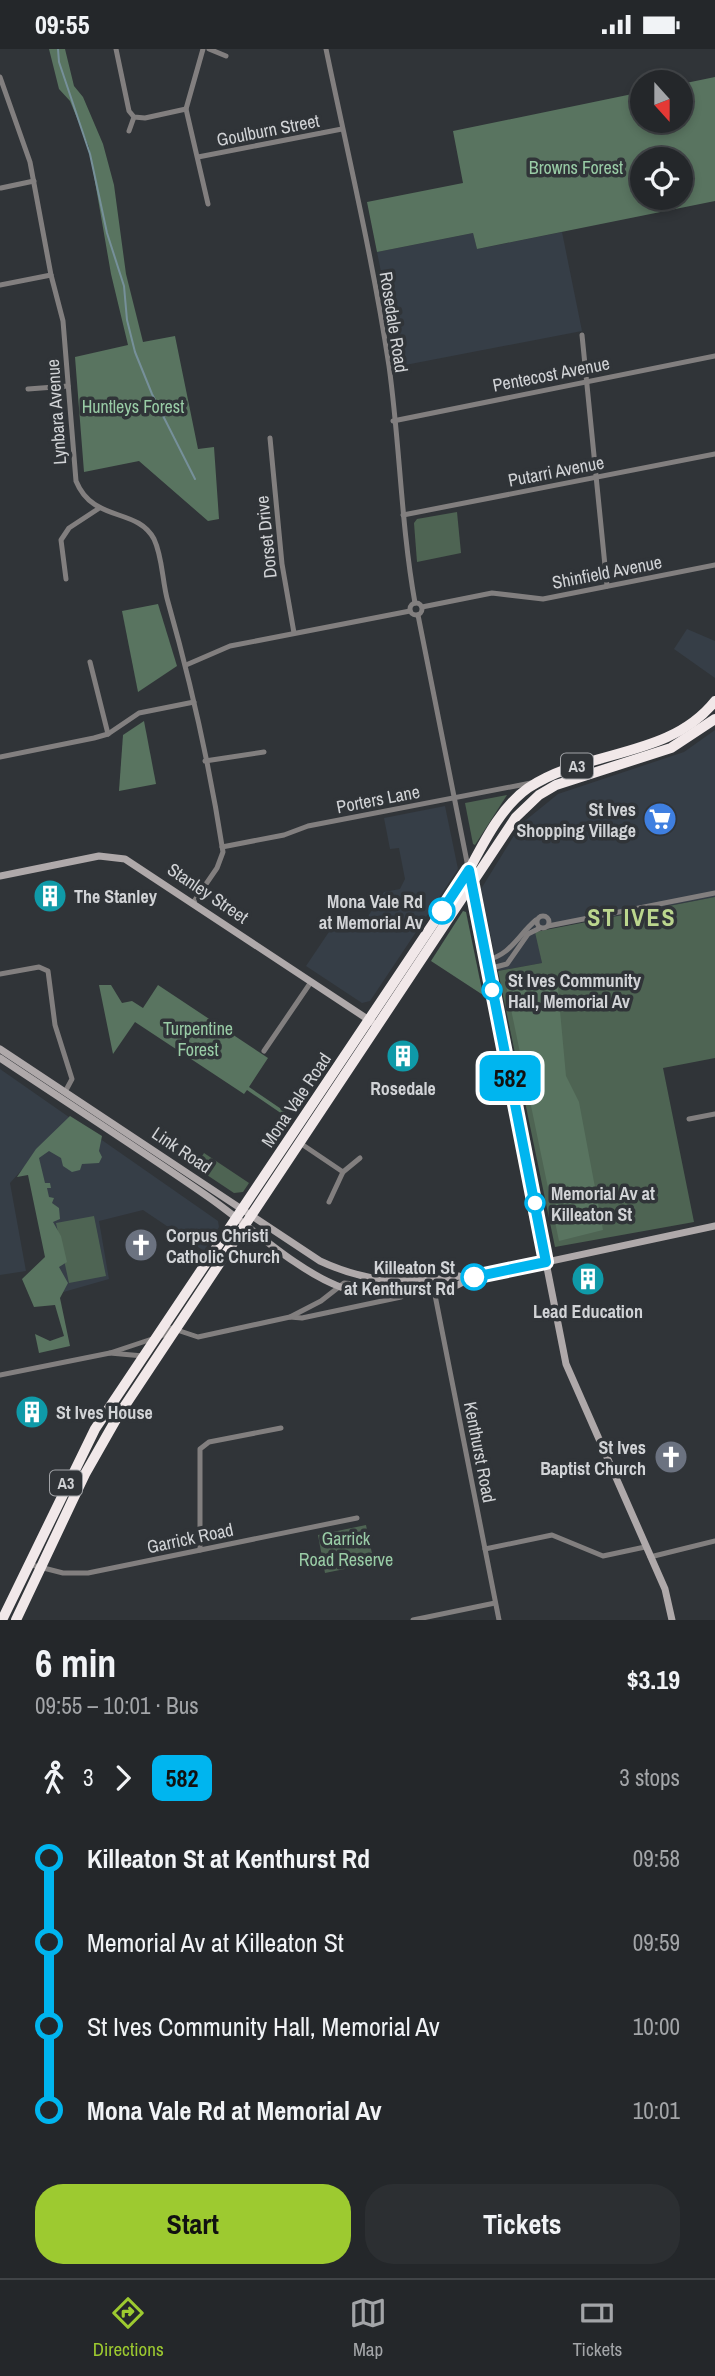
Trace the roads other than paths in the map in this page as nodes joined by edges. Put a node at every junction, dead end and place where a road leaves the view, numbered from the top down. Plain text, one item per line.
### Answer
1 (116, 49) edge
2 (203, 49) edge
3 (209, 49) edge
4 (326, 49) edge
5 (226, 56) dead end
6 (0, 77) edge
7 (186, 109) junction
8 (134, 117) junction
9 (342, 129) junction
10 (129, 131) dead end
11 (198, 157) junction
12 (34, 181) junction
13 (1, 188) edge
14 (208, 204) dead end
15 (51, 275) junction
16 (0, 285) edge
17 (582, 335) dead end
18 (715, 356) edge
19 (587, 381) junction
20 (68, 386) junction
21 (28, 389) dead end
22 (393, 421) junction
23 (270, 439) dead end
24 (715, 454) edge
25 (595, 477) junction
26 (98, 509) junction
27 (402, 515) junction
28 (715, 565) edge
29 (66, 579) dead end
30 (607, 586) junction
31 (415, 603) junction
32 (422, 607) junction
33 (410, 611) junction
34 (418, 615) junction
35 (294, 632) junction
36 (90, 662) dead end
37 (186, 665) junction
38 (715, 701) edge
39 (194, 702) junction
40 (715, 719) edge
41 (108, 734) junction
42 (264, 753) dead end
43 (0, 757) edge
44 (205, 761) junction
45 (539, 781) junction
46 (453, 799) junction
47 (222, 847) junction
48 (469, 870) junction
49 (0, 876) edge
50 (472, 885) junction
51 (715, 893) edge
52 (193, 903) junction
53 (536, 920) junction
54 (548, 923) junction
55 (540, 928) junction
56 (486, 960) junction
57 (488, 969) junction
58 (0, 974) edge
59 (312, 982) junction
60 (373, 1023) junction
61 (0, 1049) edge
62 (264, 1051) dead end
63 (0, 1058) edge
64 (65, 1092) junction
65 (715, 1114) edge
66 (690, 1119) dead end
67 (300, 1143) junction
68 (360, 1158) dead end
69 (342, 1172) junction
70 (329, 1202) dead end
71 (239, 1213) junction
72 (249, 1220) junction
73 (715, 1226) edge
74 (546, 1262) junction
75 (467, 1279) junction
76 (432, 1280) junction
77 (338, 1286) junction
78 (434, 1290) junction
79 (290, 1317) junction
80 (176, 1329) junction
81 (155, 1339) junction
82 (110, 1353) junction
83 (143, 1356) junction
84 (0, 1375) edge
85 (281, 1428) dead end
86 (357, 1518) dead end
87 (715, 1541) edge
88 (645, 1547) junction
89 (485, 1549) junction
90 (200, 1550) junction
91 (650, 1557) junction
92 (28, 1564) junction
93 (41, 1568) junction
94 (495, 1603) junction
95 (2, 1620) edge
96 (16, 1620) edge
97 (413, 1620) edge
98 (499, 1620) edge
99 (672, 1620) edge

1 - 8 street
2 - 7 street
3 - 5 street
4 - 9 street, Rosedale Road
6 - 12 street, Lynbara Avenue
7 - 8 street
7 - 11 street
8 - 10 street
9 - 11 street, Goulburn Street
9 - 22 street, Rosedale Road
11 - 14 street
12 - 13 street
12 - 15 street, Lynbara Avenue
15 - 16 street
15 - 20 street, Lynbara Avenue
17 - 19 street
18 - 19 street, Pentecost Avenue
19 - 22 street, Pentecost Avenue
19 - 25 street
20 - 21 street
20 - 26 street, Lynbara Avenue
22 - 27 street, Rosedale Road
23 - 35 street, Dorset Drive
24 - 25 street, Putarri Avenue
25 - 27 street, Putarri Avenue
25 - 30 street
26 - 29 street
26 - 37 street
27 - 31 street, Rosedale Road
28 - 30 street, Shinfield Avenue
30 - 32 street, Shinfield Avenue
31 - 32 street
31 - 33 street
32 - 34 street
33 - 34 street
33 - 35 street
34 - 46 street
35 - 37 street
36 - 41 street
37 - 39 street
38 - 45 highway, Mona Vale Road / A3
39 - 41 street
39 - 44 street
40 - 50 highway, Mona Vale Road / A3
41 - 43 street
42 - 44 street
44 - 47 street
45 - 46 street, Porters Lane
45 - 48 highway, Mona Vale Road / A3
46 - 47 street, Porters Lane
46 - 48 street
47 - 52 street
48 - 50 main road
48 - 60 highway, Mona Vale Road / A3
49 - 52 main road, Stanley Street
50 - 56 main road
50 - 60 highway, Mona Vale Road / A3
51 - 54 street
52 - 59 main road, Stanley Street
53 - 54 street
53 - 55 street
53 - 56 street
54 - 55 street
55 - 57 street
56 - 57 main road
57 - 74 main road
58 - 64 street
59 - 60 main road, Stanley Street
59 - 62 street
60 - 67 highway, Mona Vale Road / A3
60 - 71 highway, Mona Vale Road / A3
61 - 64 main road, Link Road
63 - 71 main road, Link Road
64 - 71 main road, Link Road
65 - 66 street
67 - 69 street
67 - 72 highway, Mona Vale Road / A3
68 - 69 street
69 - 70 street
71 - 72 main road, Link Road
71 - 81 highway, Mona Vale Road / A3
72 - 76 main road, Link Road
72 - 77 main road, Link Road
72 - 80 highway, Mona Vale Road / A3
73 - 74 main road
74 - 75 main road
74 - 88 main road
75 - 76 main road, Link Road
75 - 78 main road, Link Road
76 - 77 street
77 - 78 main road, Link Road
77 - 79 street
78 - 79 street
78 - 89 street, Kenthurst Road
79 - 80 street
80 - 81 street
80 - 93 highway, Mona Vale Road / A3
81 - 82 street
81 - 83 highway, Mona Vale Road / A3
82 - 83 street
82 - 84 street
83 - 92 highway, Mona Vale Road / A3
85 - 90 street
86 - 90 street, Garrick Road
87 - 91 street
88 - 89 street
88 - 91 main road
89 - 94 street, Kenthurst Road
90 - 93 street, Garrick Road
91 - 99 main road
92 - 93 street, Garrick Road
92 - 95 highway, Mona Vale Road / A3
93 - 96 highway, Mona Vale Road / A3
94 - 97 street
94 - 98 street, Kenthurst Road

